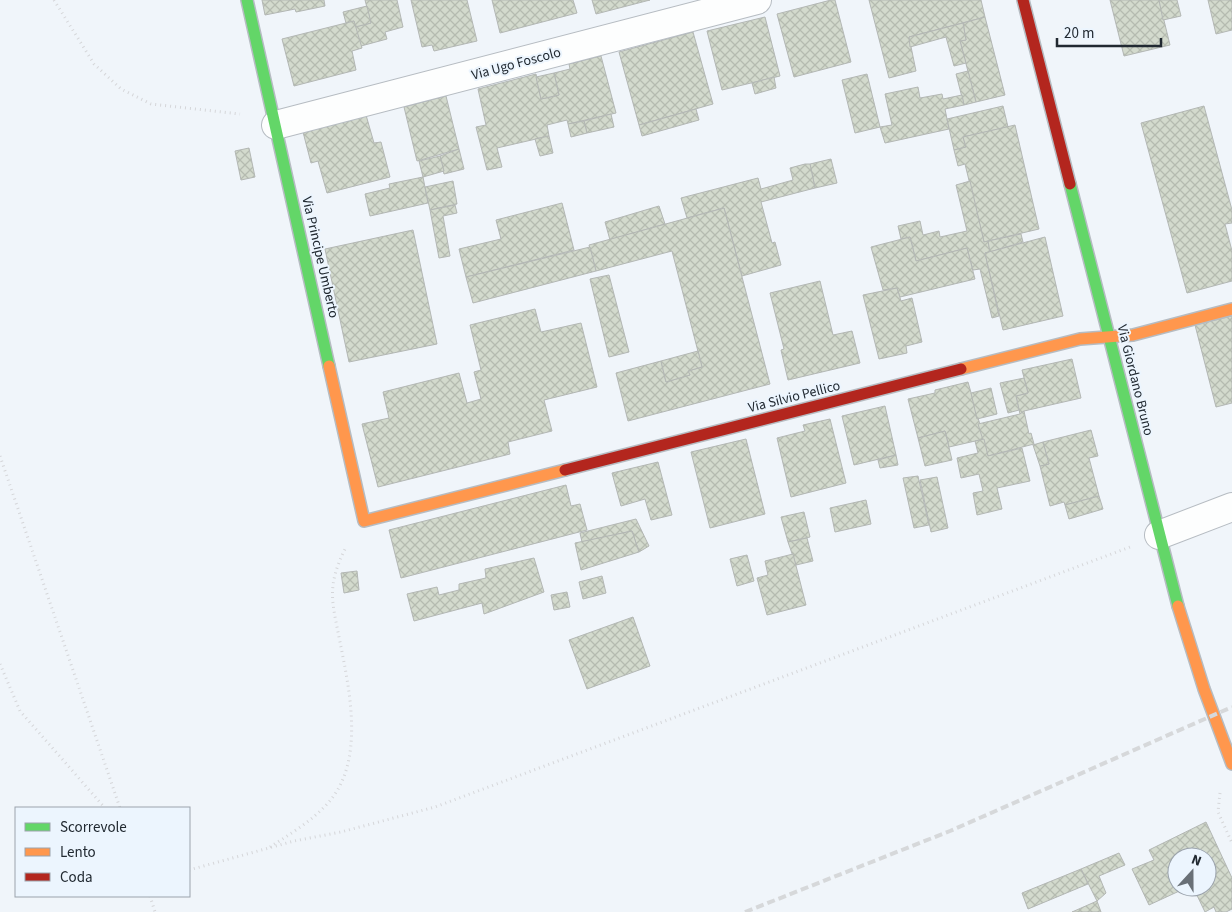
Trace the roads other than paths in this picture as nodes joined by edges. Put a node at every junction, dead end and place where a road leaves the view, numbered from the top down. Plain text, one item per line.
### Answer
1 (247, 0) edge
2 (757, 0) edge
3 (1023, 0) edge
4 (276, 125) junction
5 (1232, 308) edge
6 (1110, 336) junction
7 (1232, 507) edge
8 (364, 521) joint
9 (1148, 540) junction
10 (1232, 764) edge

1 - 4 street, Via Principe Umberto
2 - 4 street, Via Ugo Foscolo
3 - 6 street, Via Giordano Bruno
4 - 8 street, Via Principe Umberto
5 - 6 street, Via Silvio Pellico
6 - 8 street, Via Silvio Pellico
6 - 9 street, Via Giordano Bruno
7 - 9 street
9 - 10 street, Via Giordano Bruno

